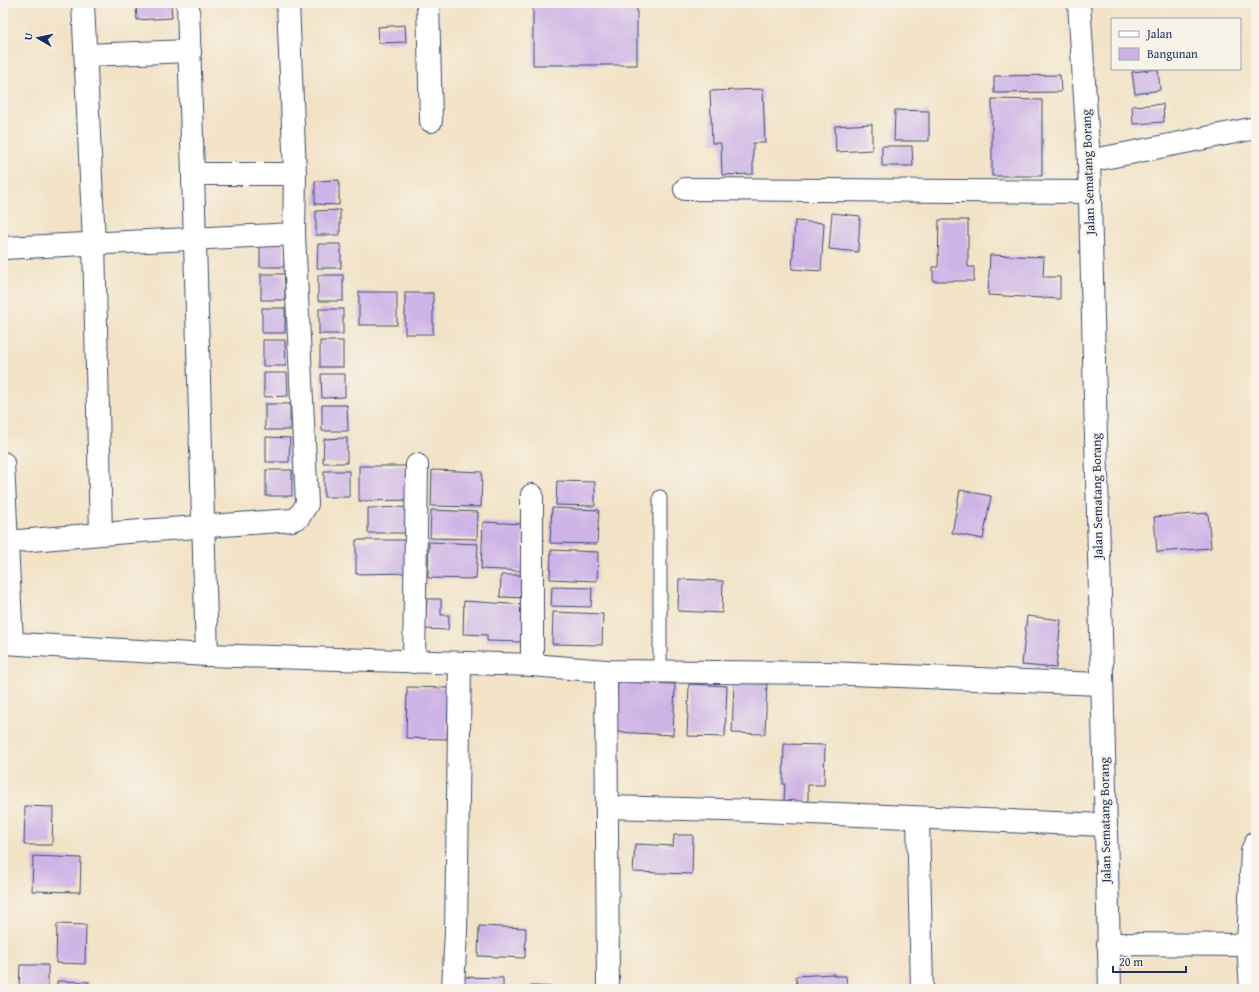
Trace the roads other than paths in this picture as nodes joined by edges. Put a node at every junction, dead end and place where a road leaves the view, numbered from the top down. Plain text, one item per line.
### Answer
1 (83, 3) edge
2 (188, 3) edge
3 (288, 3) edge
4 (428, 3) edge
5 (1078, 3) edge
6 (190, 51) junction
7 (86, 55) junction
8 (431, 121) dead end
9 (1256, 128) edge
10 (1089, 161) junction
11 (193, 174) junction
12 (294, 174) junction
13 (685, 190) dead end
14 (1089, 192) junction
15 (294, 234) junction
16 (194, 239) junction
17 (94, 243) junction
18 (3, 248) edge
19 (3, 463) edge
20 (417, 465) dead end
21 (532, 495) dead end
22 (660, 497) dead end
23 (202, 526) junction
24 (101, 534) junction
25 (7, 542) junction
26 (8, 643) edge
27 (207, 655) junction
28 (414, 662) junction
29 (460, 663) junction
30 (532, 665) junction
31 (606, 671) junction
32 (660, 671) junction
33 (1101, 684) junction
34 (607, 807) junction
35 (918, 818) junction
36 (1106, 825) junction
37 (1256, 842) edge
38 (1108, 944) junction
39 (1252, 945) edge
40 (453, 989) edge
41 (608, 989) edge
42 (922, 989) edge
43 (1110, 989) edge
44 (1251, 989) edge

1 - 7 street
2 - 6 street
3 - 12 street
4 - 8 street
5 - 10 street, Jalan Sematang Borang
6 - 7 street
6 - 11 street
7 - 17 street
9 - 10 street
10 - 14 street, Jalan Sematang Borang
11 - 12 street
11 - 16 street
12 - 15 street
13 - 14 street
14 - 33 street, Jalan Sematang Borang
15 - 16 street
15 - 23 street
16 - 17 street
16 - 23 street
17 - 18 street
17 - 24 street
19 - 25 street
20 - 28 street
21 - 30 street
22 - 32 lane
23 - 24 street
23 - 27 street
24 - 25 street
25 - 26 street
26 - 27 street
27 - 28 street
28 - 29 street
29 - 30 street
29 - 40 street
30 - 31 street
31 - 32 street
31 - 34 street
32 - 33 street
33 - 36 street, Jalan Sematang Borang
34 - 35 street
34 - 41 street
35 - 36 street
35 - 42 street
36 - 38 street, Jalan Sematang Borang
37 - 39 street
38 - 39 street
38 - 43 street, Jalan Sematang Borang
39 - 44 street

